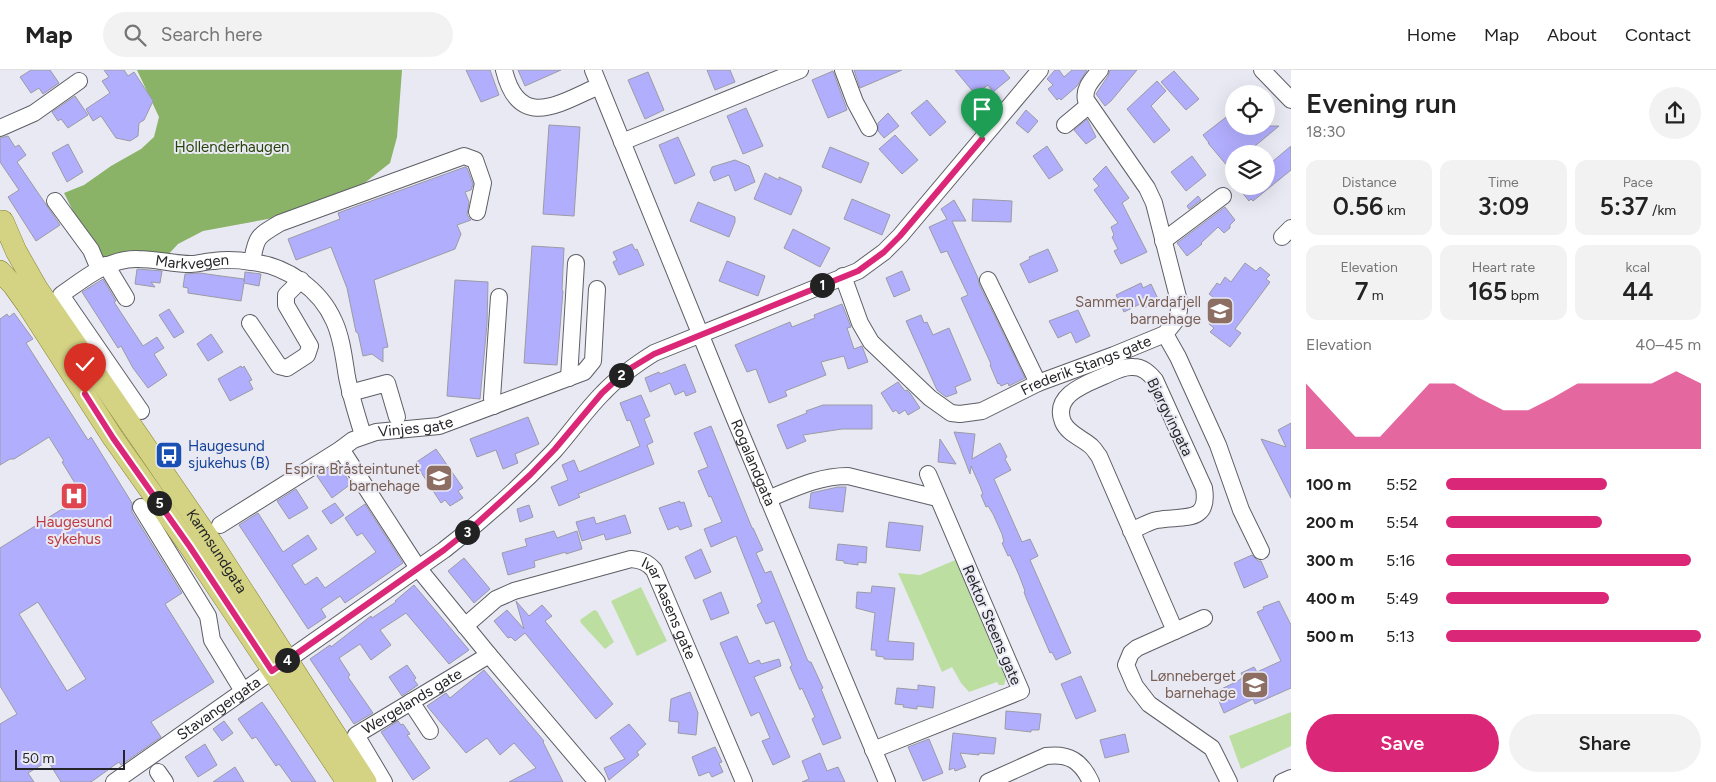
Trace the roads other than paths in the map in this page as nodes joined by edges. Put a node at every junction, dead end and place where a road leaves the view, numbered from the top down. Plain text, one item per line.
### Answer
1 (504, 70) edge
2 (800, 70) edge
3 (843, 70) edge
4 (1040, 70) edge
5 (1100, 70) edge
6 (1262, 70) edge
7 (599, 75) edge
8 (79, 82) dead end
9 (1291, 100) edge
10 (1089, 105) junction
11 (1065, 125) dead end
12 (0, 128) edge
13 (869, 128) dead end
14 (622, 142) junction
15 (1222, 196) dead end
16 (55, 201) dead end
17 (477, 212) dead end
18 (1, 226) edge
19 (1163, 241) junction
20 (252, 262) junction
21 (576, 263) dead end
22 (103, 267) junction
23 (0, 271) edge
24 (843, 276) junction
25 (300, 280) junction
26 (988, 280) dead end
27 (597, 289) dead end
28 (499, 297) dead end
29 (126, 298) dead end
30 (250, 323) dead end
31 (700, 334) junction
32 (1165, 334) junction
33 (569, 378) junction
34 (1038, 383) junction
35 (350, 392) junction
36 (494, 406) junction
37 (141, 411) dead end
38 (397, 417) dead end
39 (363, 435) junction
40 (341, 449) junction
41 (928, 474) dead end
42 (937, 498) junction
43 (768, 499) junction
44 (141, 507) dead end
45 (220, 525) dead end
46 (1132, 530) junction
47 (1261, 551) dead end
48 (418, 568) junction
49 (1204, 618) dead end
50 (465, 626) junction
51 (1175, 631) junction
52 (489, 655) junction
53 (280, 666) junction
54 (244, 691) junction
55 (411, 702) junction
56 (430, 732) dead end
57 (873, 750) junction
58 (1291, 778) edge
59 (114, 782) edge
60 (347, 782) edge
61 (366, 782) edge
62 (384, 782) edge
63 (597, 782) edge
64 (744, 782) edge
65 (887, 782) edge
66 (988, 782) edge
67 (1091, 782) edge
68 (1230, 782) edge
69 (1282, 782) edge

1 - 7 street, Rogalandgata
2 - 14 street
3 - 13 street
4 - 24 street, Stavangergata
5 - 10 street
6 - 9 street
7 - 14 street, Rogalandgata
8 - 12 street
10 - 11 street
10 - 19 street, Frederik Stangs gate
14 - 31 street, Rogalandgata
15 - 19 street
16 - 22 street
17 - 20 street
18 - 53 main road, Karmsundgata
19 - 32 street, Frederik Stangs gate
20 - 22 street, Markvegen
20 - 25 street, Markvegen
21 - 33 street
22 - 29 street
22 - 37 street, Markvegen
23 - 53 main road, Karmsundgata
24 - 31 street, Stavangergata
24 - 34 street, Frederik Stangs gate
25 - 30 street
25 - 35 street, Markvegen
26 - 34 street
27 - 33 street, Vinjes gate
28 - 36 street
31 - 43 street, Rogalandgata
31 - 48 street, Stavangergata
32 - 34 street, Frederik Stangs gate
32 - 47 street
33 - 36 street, Vinjes gate
35 - 38 street
35 - 39 street, Markvegen
36 - 39 street, Vinjes gate
39 - 40 street, Vinjes gate
40 - 45 street
40 - 48 street
41 - 42 street, Rektor Steens gate
42 - 43 street
42 - 57 street, Rektor Steens gate
43 - 57 street, Rogalandgata
44 - 54 street
46 - 46 street, Bjørgvingata
46 - 51 street, Bjørgvingata
48 - 50 street
48 - 53 street, Stavangergata
49 - 51 street
50 - 52 street
50 - 64 street, Ivar Aasens gate
51 - 68 street
52 - 55 street, Wergelands gate
52 - 63 street
53 - 54 street, Stavangergata
53 - 60 main road, Karmsundgata
53 - 61 main road, Karmsundgata
54 - 59 street, Stavangergata
55 - 56 street
55 - 62 street, Wergelands gate
57 - 65 street, Rogalandgata
58 - 69 street
66 - 67 street

